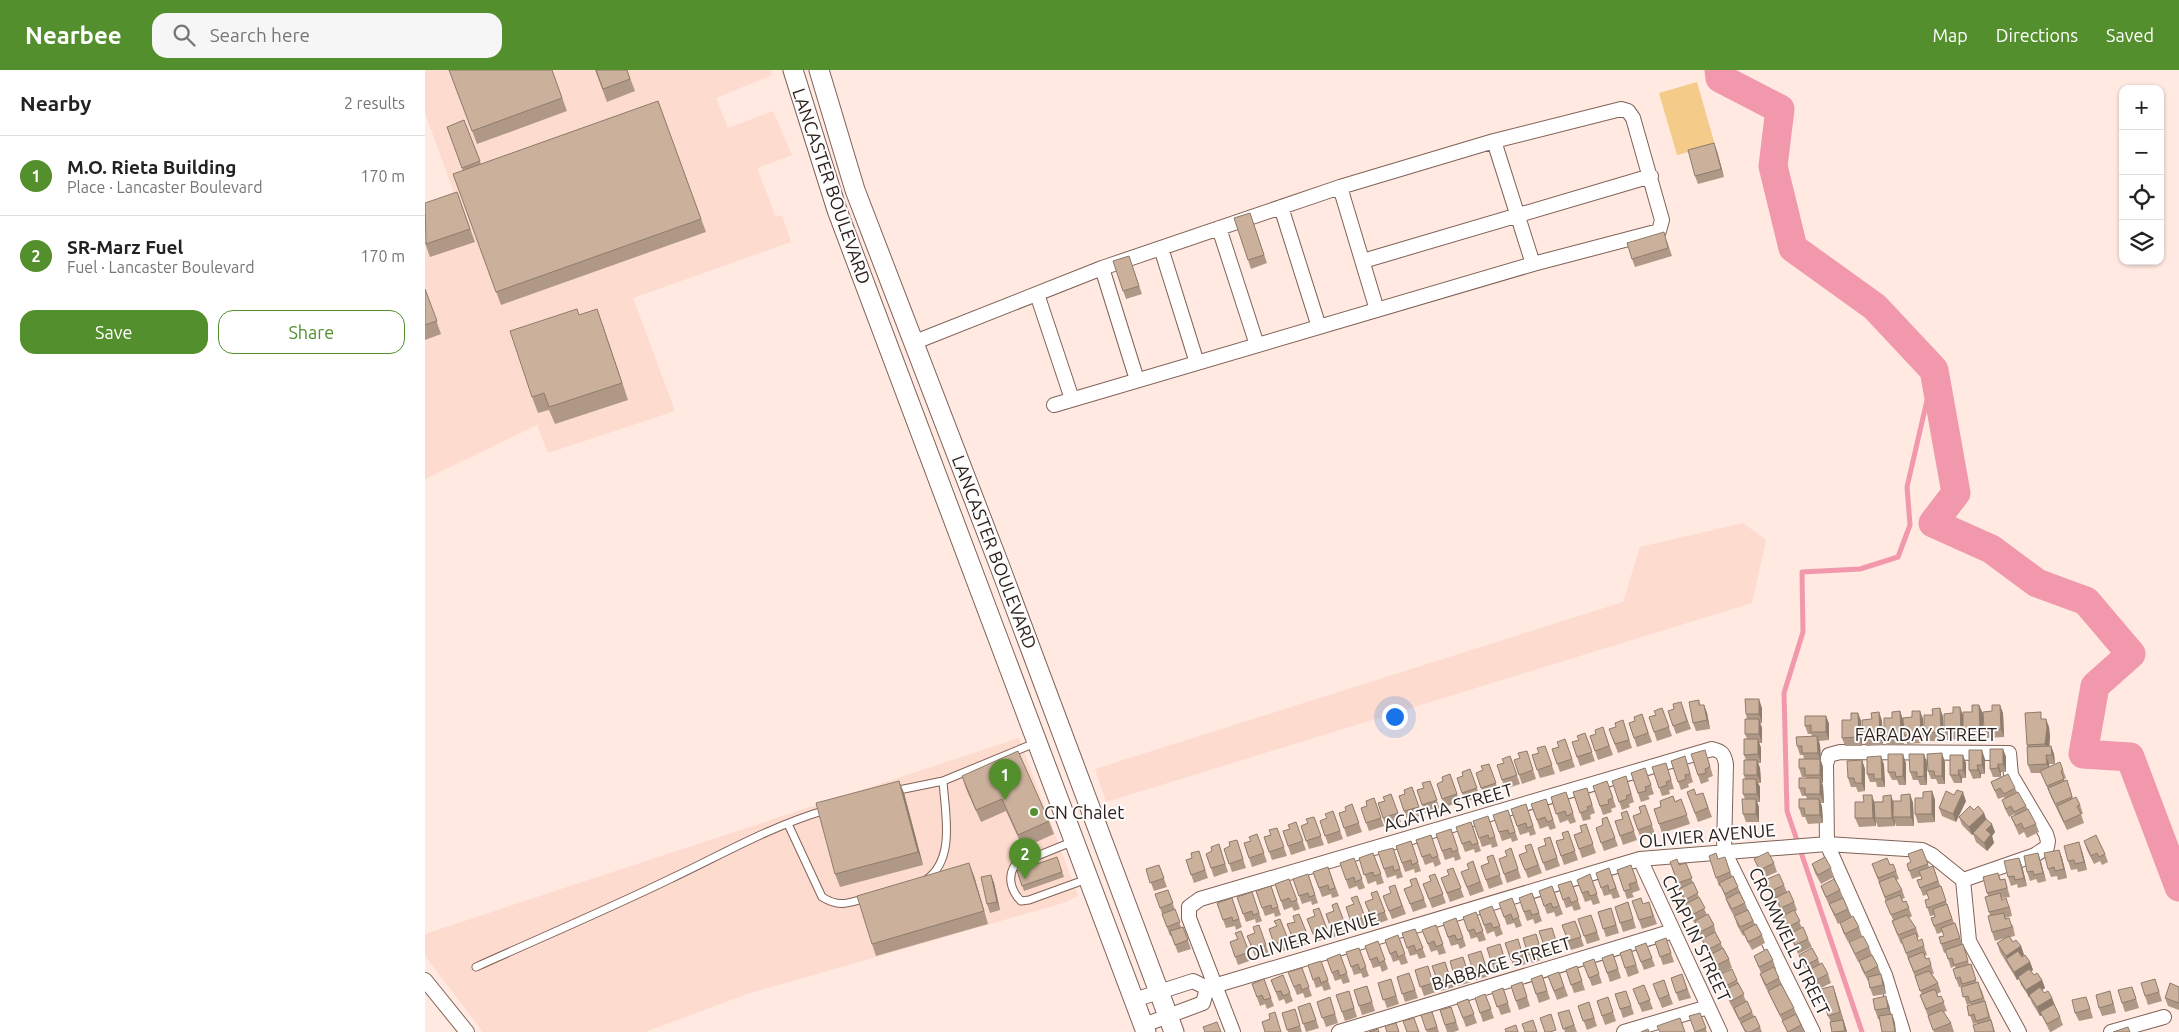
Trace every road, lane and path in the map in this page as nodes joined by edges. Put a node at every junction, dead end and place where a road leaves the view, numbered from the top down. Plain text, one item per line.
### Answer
1 (793, 70) edge
2 (819, 70) edge
3 (1494, 141) junction
4 (1651, 176) junction
5 (1340, 187) junction
6 (1281, 207) junction
7 (1516, 216) junction
8 (1219, 228) junction
9 (1161, 248) junction
10 (1363, 261) junction
11 (1533, 264) junction
12 (1102, 268) junction
13 (1037, 294) junction
14 (1377, 310) junction
15 (1319, 327) junction
16 (915, 342) junction
17 (1257, 345) junction
18 (1197, 363) junction
19 (1137, 380) junction
20 (1071, 399) junction
21 (1054, 405) dead end
22 (1001, 567) junction
23 (975, 577) junction
24 (1037, 742) junction
25 (1720, 751) joint
26 (943, 781) junction
27 (883, 794) edge
28 (830, 809) edge
29 (788, 824) junction
30 (1074, 841) junction
31 (1827, 844) junction
32 (1725, 851) junction
33 (1640, 859) junction
34 (1088, 879) junction
35 (1963, 880) junction
36 (919, 882) edge
37 (873, 896) edge
38 (1673, 930) junction
39 (476, 967) dead end
40 (425, 980) edge
41 (1211, 986) junction
42 (1160, 992) junction
43 (1134, 1000) junction
44 (1708, 1006) junction
45 (2164, 1017) dead end
46 (1171, 1024) edge
47 (1145, 1029) edge
48 (467, 1032) edge
49 (1233, 1032) edge
50 (1339, 1032) edge
51 (1624, 1032) edge
52 (1720, 1032) edge
53 (1813, 1032) edge
54 (1903, 1032) edge
55 (2019, 1032) edge
56 (2111, 1032) edge

1 - 23 main road, LANCASTER BOULEVARD
2 - 16 main road, LANCASTER BOULEVARD
3 - 4 street
3 - 5 street
3 - 7 street
4 - 7 street
4 - 11 street
5 - 6 street
5 - 10 street
6 - 8 street
6 - 15 street
7 - 10 street
7 - 11 street
8 - 9 street
8 - 17 street
9 - 12 street
9 - 18 street
10 - 14 street
11 - 14 street
12 - 13 street
12 - 19 street
13 - 16 street
13 - 20 street
14 - 15 street
15 - 17 street
16 - 22 main road, LANCASTER BOULEVARD
17 - 18 street
18 - 19 street
19 - 20 street
20 - 21 street
22 - 23 main road
22 - 42 main road, LANCASTER BOULEVARD
23 - 24 main road, LANCASTER BOULEVARD
24 - 26 lane
24 - 30 main road, LANCASTER BOULEVARD
25 - 32 street, CROMWELL STREET
25 - 41 street, AGATHA STREET
26 - 27 lane
26 - 36 lane
28 - 29 lane
29 - 37 lane
29 - 39 lane
30 - 34 main road, LANCASTER BOULEVARD
30 - 34 lane
31 - 32 street, OLIVIER AVENUE
31 - 35 street, OLIVIER AVENUE
31 - 35 street, FARADAY STREET
31 - 54 street
32 - 33 street, OLIVIER AVENUE
32 - 53 street, CROMWELL STREET
33 - 38 street, CHAPLIN STREET
33 - 41 street, OLIVIER AVENUE
34 - 43 main road, LANCASTER BOULEVARD
35 - 55 street
38 - 44 street, CHAPLIN STREET
38 - 50 street, BABBAGE STREET
40 - 48 street
41 - 42 street, OLIVIER AVENUE
41 - 46 street
41 - 49 street
42 - 43 street, OLIVIER AVENUE
42 - 46 main road, LANCASTER BOULEVARD
43 - 47 main road, LANCASTER BOULEVARD
44 - 51 street
44 - 52 street, CHAPLIN STREET
45 - 56 street
46 - 47 street

